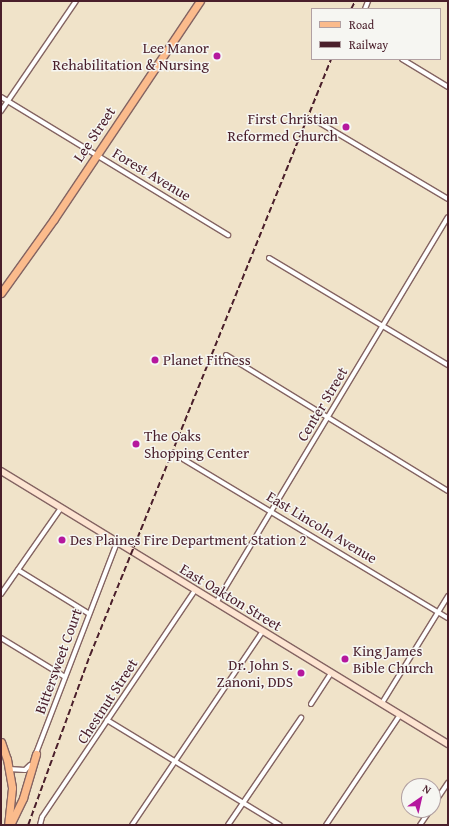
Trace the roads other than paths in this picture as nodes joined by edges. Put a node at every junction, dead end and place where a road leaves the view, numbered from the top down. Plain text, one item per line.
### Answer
1 (76, 1) edge
2 (200, 1) edge
3 (404, 60) edge
4 (448, 87) edge
5 (1, 97) edge
6 (8, 101) junction
7 (1, 111) edge
8 (320, 123) dead end
9 (96, 154) junction
10 (448, 199) edge
11 (448, 217) edge
12 (228, 235) dead end
13 (270, 258) dead end
14 (10, 282) junction
15 (1, 293) edge
16 (1, 300) edge
17 (383, 326) junction
18 (226, 355) dead end
19 (448, 366) edge
20 (327, 418) junction
21 (183, 459) dead end
22 (1, 471) edge
23 (448, 491) edge
24 (60, 508) junction
25 (272, 510) junction
26 (117, 542) junction
27 (18, 570) junction
28 (195, 590) junction
29 (1, 594) edge
30 (448, 596) edge
31 (216, 603) junction
32 (438, 612) junction
33 (88, 614) junction
34 (448, 618) edge
35 (263, 631) junction
36 (1, 638) edge
37 (331, 673) junction
38 (65, 678) junction
39 (382, 703) junction
40 (311, 704) dead end
41 (400, 714) junction
42 (301, 718) dead end
43 (107, 720) junction
44 (1, 742) edge
45 (448, 744) edge
46 (36, 754) junction
47 (175, 761) junction
48 (9, 768) junction
49 (448, 783) edge
50 (441, 793) edge
51 (243, 803) junction
52 (9, 825) edge
53 (40, 825) edge
54 (132, 825) edge
55 (228, 825) edge
56 (280, 825) edge
57 (326, 825) edge

1 - 6 street
2 - 9 main road, Lee Street
3 - 4 street
5 - 6 street, Forest Avenue
6 - 7 street
6 - 9 street, Forest Avenue
8 - 10 street
9 - 12 street, Forest Avenue
9 - 14 main road, Lee Street
11 - 17 street, Center Street
13 - 17 street
14 - 15 main road, Lee Street
14 - 16 main road, Lee Street
17 - 19 street
17 - 20 street, Center Street
18 - 20 street
20 - 23 street
20 - 25 street, Center Street
21 - 25 street, East Lincoln Avenue
22 - 24 main road, East Oakton Street
24 - 26 main road, East Oakton Street
24 - 27 street
25 - 31 street, Center Street
25 - 32 street, East Lincoln Avenue
26 - 28 main road, East Oakton Street
26 - 33 street, Bittersweet Court
27 - 29 street
27 - 33 street
28 - 31 main road, East Oakton Street
28 - 43 street, Chestnut Street
30 - 32 street
31 - 35 main road, East Oakton Street
32 - 34 street, East Lincoln Avenue
32 - 39 street
33 - 38 street, Bittersweet Court
35 - 37 main road, East Oakton Street
35 - 47 street
36 - 38 street
37 - 39 main road, East Oakton Street
37 - 40 street
38 - 46 street, Bittersweet Court
39 - 41 main road, East Oakton Street
41 - 45 main road, East Oakton Street
41 - 57 street
42 - 51 street
43 - 47 street
43 - 53 street, Chestnut Street
44 - 48 main road
46 - 48 street, Bittersweet Court
46 - 52 main road
47 - 51 street
47 - 54 street
48 - 52 main road
49 - 50 street
51 - 55 street
51 - 56 street

